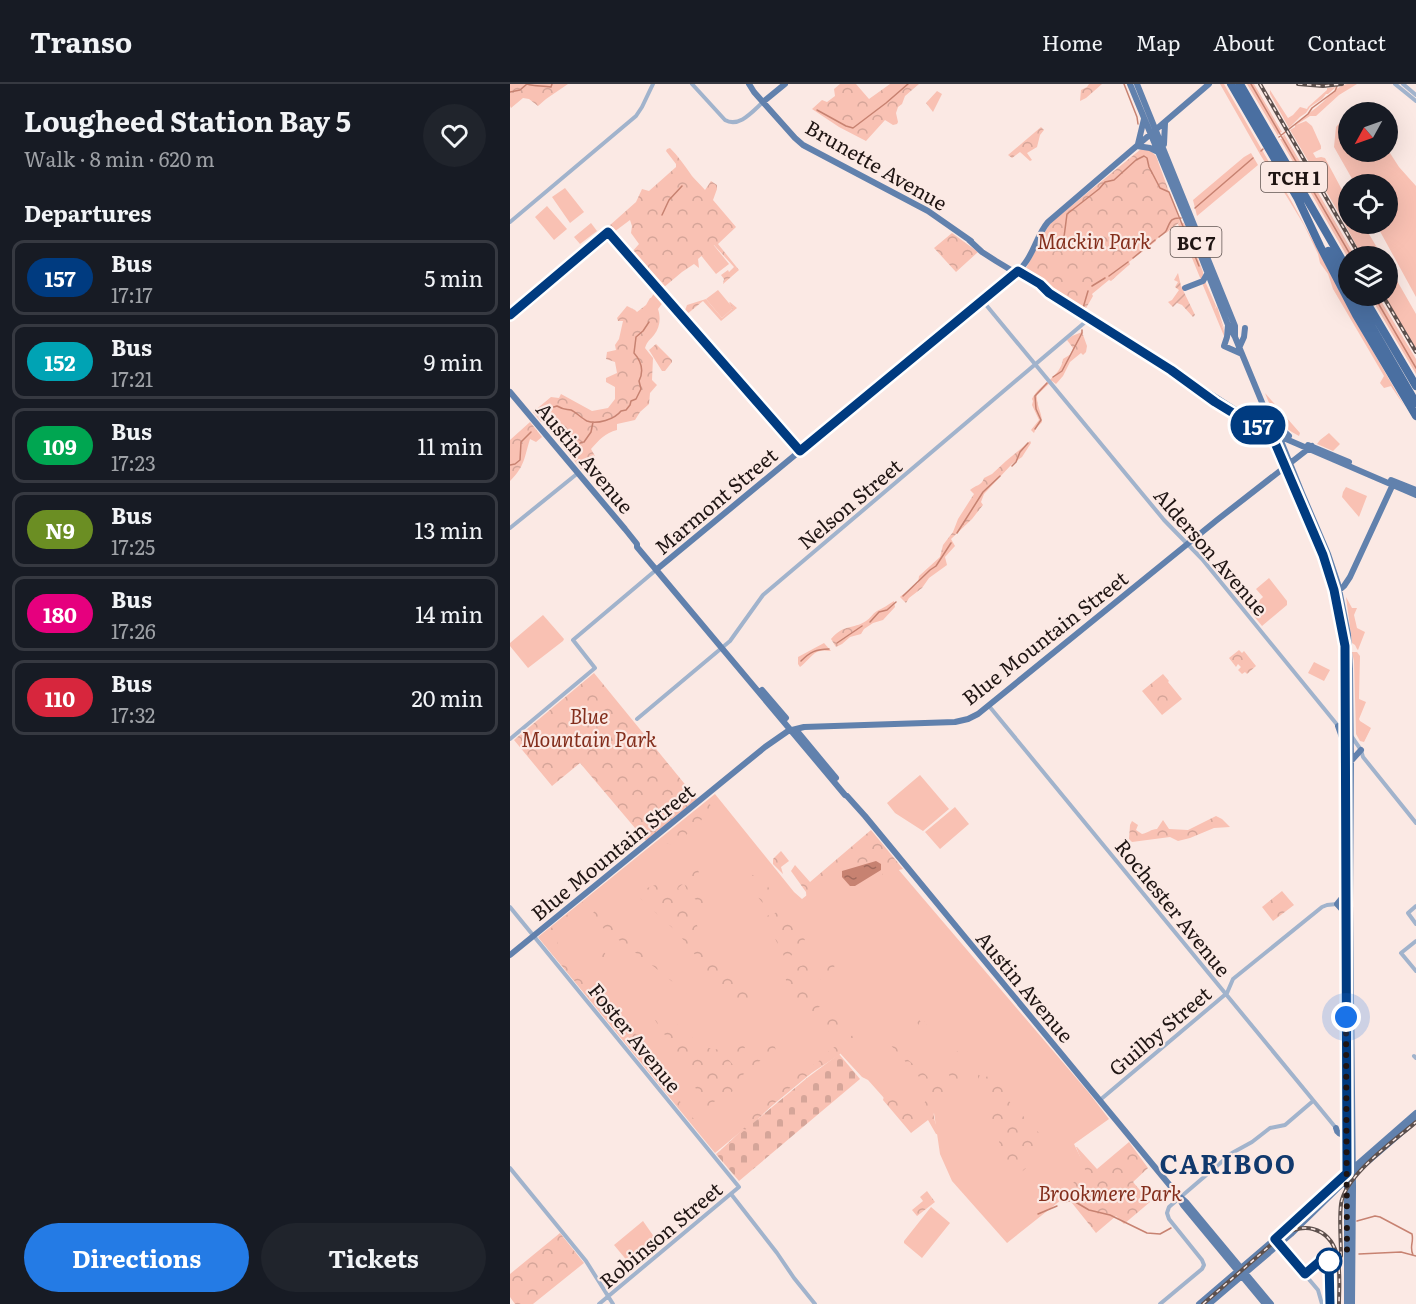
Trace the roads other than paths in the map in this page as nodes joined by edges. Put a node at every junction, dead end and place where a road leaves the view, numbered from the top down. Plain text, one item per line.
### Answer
1 (653, 84) edge
2 (692, 84) edge
3 (749, 84) edge
4 (785, 84) edge
5 (1130, 84) edge
6 (1137, 84) edge
7 (1231, 84) edge
8 (1240, 84) edge
9 (1395, 84) edge
10 (1403, 84) edge
11 (1208, 85) edge
12 (1416, 95) edge
13 (763, 102) junction
14 (1416, 102) edge
15 (1148, 117) junction
16 (1166, 122) junction
17 (1154, 132) junction
18 (1137, 146) junction
19 (1161, 150) junction
20 (1297, 197) junction
21 (510, 222) edge
22 (1338, 253) edge
23 (1338, 269) edge
24 (1016, 272) junction
25 (1207, 273) junction
26 (1185, 288) dead end
27 (982, 300) junction
28 (1360, 306) edge
29 (1369, 306) edge
30 (1090, 318) junction
31 (1231, 324) junction
32 (1241, 351) junction
33 (1035, 364) junction
34 (1416, 386) edge
35 (1400, 390) junction
36 (510, 392) edge
37 (1416, 403) edge
38 (1416, 416) edge
39 (1268, 417) junction
40 (1416, 424) edge
41 (1274, 431) junction
42 (1289, 436) junction
43 (1310, 448) junction
44 (1288, 465) junction
45 (578, 472) junction
46 (1394, 484) junction
47 (1416, 490) edge
48 (1416, 495) edge
49 (510, 528) edge
50 (1187, 544) junction
51 (657, 569) junction
52 (1350, 578) junction
53 (1337, 590) junction
54 (1342, 603) junction
55 (723, 646) junction
56 (988, 706) junction
57 (637, 719) dead end
58 (1346, 719) junction
59 (1338, 725) junction
60 (792, 729) junction
61 (1348, 734) junction
62 (510, 739) edge
63 (1346, 747) junction
64 (1358, 756) junction
65 (1416, 823) edge
66 (1345, 893) junction
67 (1336, 904) junction
68 (1348, 904) junction
69 (510, 906) edge
70 (1416, 906) edge
71 (1346, 914) junction
72 (1416, 924) edge
73 (534, 936) junction
74 (1416, 941) edge
75 (510, 955) edge
76 (1416, 971) edge
77 (1225, 994) junction
78 (1100, 1100) junction
79 (1313, 1101) junction
80 (1416, 1113) edge
81 (1416, 1120) edge
82 (1347, 1126) junction
83 (1335, 1128) junction
84 (1347, 1136) junction
85 (1352, 1153) junction
86 (1365, 1158) junction
87 (510, 1168) edge
88 (1350, 1174) junction
89 (740, 1187) joint
90 (1336, 1190) junction
91 (731, 1194) junction
92 (1347, 1194) junction
93 (1179, 1198) junction
94 (1322, 1199) junction
95 (1277, 1241) junction
96 (1242, 1272) junction
97 (608, 1297) junction
98 (599, 1304) edge
99 (613, 1304) edge
100 (815, 1304) edge
101 (1160, 1304) edge
102 (1199, 1304) edge
103 (1209, 1304) edge
104 (1265, 1304) edge
105 (1271, 1304) edge
106 (1322, 1304) edge
107 (1347, 1304) edge
108 (1352, 1304) edge

1 - 21 street
2 - 13 street
3 - 13 main road, Brunette Avenue
4 - 13 main road
5 - 15 main road, BC 7
6 - 15 main road, BC 7
7 - 20 highway, TCH 1
8 - 22 highway, TCH 1
9 - 14 street
10 - 12 street
11 - 16 main road, Marmont Street
13 - 24 main road, Brunette Avenue
15 - 16 main road
15 - 17 main road, BC 7
15 - 18 main road
16 - 17 main road, Marmont Street
16 - 19 main road
17 - 18 main road, Marmont Street
17 - 19 main road, BC 7
18 - 19 main road
18 - 24 main road, Marmont Street
19 - 25 main road, BC 7
19 - 31 main road, BC 7
20 - 23 highway, TCH 1
20 - 35 highway
24 - 27 main road, Marmont Street
24 - 30 main road, Brunette Avenue
25 - 26 main road
25 - 31 main road, BC 7
27 - 33 street, Alderson Avenue
27 - 51 main road, Marmont Street
28 - 37 highway
29 - 34 highway
30 - 33 street, Nelson Street
30 - 41 main road, Brunette Avenue
31 - 32 main road, BC 7
31 - 32 main road
31 - 32 main road
32 - 39 main road, BC 7
33 - 50 street, Alderson Avenue
33 - 55 street, Nelson Street
35 - 38 highway
35 - 40 highway
36 - 45 main road, Austin Avenue
39 - 41 main road, BC 7
39 - 42 main road
41 - 42 main road, Brunette Avenue
41 - 43 main road, Brunette Avenue
41 - 44 main road, BC 7
42 - 43 main road, Brunette Avenue
43 - 44 main road, Blue Mountain Street
43 - 46 main road, Brunette Avenue
44 - 50 main road, Blue Mountain Street
44 - 53 main road, BC 7
44 - 53 main road, BC 7
45 - 49 street
45 - 51 main road, Austin Avenue
46 - 47 main road, Brunette Avenue
46 - 48 main road, Brunette Avenue
46 - 52 main road
50 - 56 main road, Blue Mountain Street
50 - 59 street, Alderson Avenue
51 - 55 main road, Austin Avenue
51 - 62 street, Marmont Street
52 - 53 main road
52 - 54 main road
53 - 54 main road, BC 7
53 - 58 main road, BC 7
54 - 61 main road, BC 7
55 - 57 street, Nelson Street
55 - 60 main road, Austin Avenue
56 - 60 main road, Blue Mountain Street
56 - 77 street, Rochester Avenue
58 - 59 main road
58 - 61 main road, BC 7
59 - 61 street, Alderson Avenue
59 - 63 main road
60 - 73 main road, Blue Mountain Street
60 - 78 main road, Austin Avenue
61 - 63 main road, BC 7
61 - 64 main road, BC 7
61 - 64 street, Alderson Avenue
63 - 66 main road, BC 7
64 - 65 street, Alderson Avenue
64 - 68 main road, BC 7
66 - 67 main road
66 - 68 main road, BC 7
67 - 68 street, Guilby Street
67 - 71 main road
67 - 77 street, Guilby Street
68 - 71 main road, BC 7
68 - 85 main road, BC 7
69 - 73 street, Foster Avenue
70 - 72 street
71 - 82 main road, BC 7
73 - 75 main road, Blue Mountain Street
73 - 89 street, Foster Avenue
74 - 76 street
77 - 78 street, Guilby Street
77 - 79 street, Rochester Avenue
78 - 93 main road, Austin Avenue
79 - 83 street, Rochester Avenue
79 - 93 street
80 - 86 main road
81 - 88 main road
82 - 83 main road
82 - 84 main road, BC 7
83 - 84 main road
84 - 88 main road, BC 7
85 - 86 main road
85 - 88 main road, BC 7
86 - 88 main road
87 - 97 street
88 - 90 main road
88 - 92 main road, BC 7
88 - 94 main road
88 - 108 main road, BC 7
89 - 91 street, Robinson Street
90 - 92 main road
90 - 94 main road
91 - 97 street, Robinson Street
91 - 100 street
92 - 107 main road, BC 7
93 - 96 main road, Austin Avenue
93 - 101 street
94 - 95 main road
95 - 96 main road
95 - 106 street
96 - 102 main road
96 - 103 main road
96 - 104 main road
96 - 105 main road
97 - 98 street, Robinson Street
97 - 99 street

